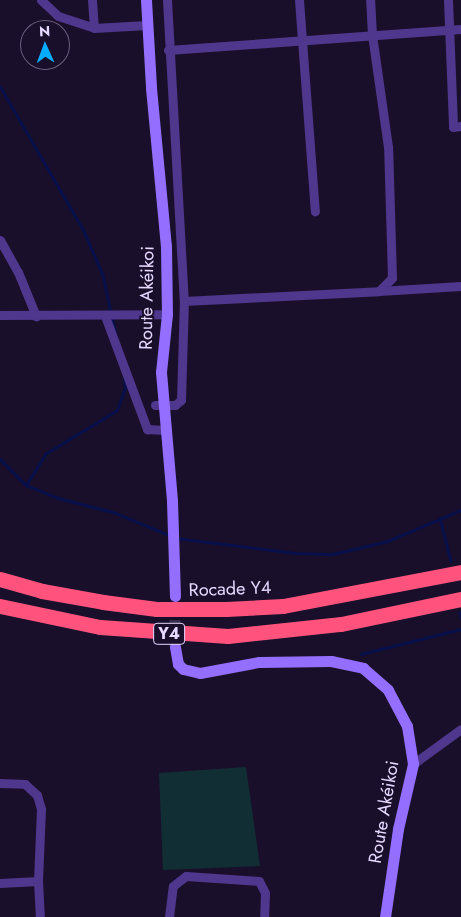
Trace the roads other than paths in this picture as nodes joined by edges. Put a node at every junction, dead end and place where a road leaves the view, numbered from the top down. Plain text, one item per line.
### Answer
1 (41, 0) edge
2 (92, 0) edge
3 (146, 0) edge
4 (167, 0) edge
5 (299, 0) edge
6 (370, 0) edge
7 (448, 0) edge
8 (147, 25) junction
9 (94, 28) junction
10 (461, 29) edge
11 (450, 30) junction
12 (372, 35) junction
13 (302, 40) junction
14 (168, 50) junction
15 (461, 126) edge
16 (315, 211) dead end
17 (0, 240) edge
18 (461, 286) edge
19 (379, 291) junction
20 (184, 301) junction
21 (167, 314) junction
22 (0, 315) edge
23 (36, 316) junction
24 (105, 316) junction
25 (159, 406) junction
26 (165, 430) junction
27 (461, 572) edge
28 (0, 579) edge
29 (175, 596) tunnel mouth
30 (461, 599) edge
31 (0, 606) edge
32 (175, 647) tunnel mouth
33 (461, 729) edge
34 (413, 764) junction
35 (0, 783) edge
36 (38, 881) junction
37 (0, 883) edge
38 (40, 917) edge
39 (169, 917) edge
40 (264, 917) edge
41 (385, 917) edge

1 - 9 street
2 - 9 street
3 - 8 street, Route Akéikoi
4 - 14 street
5 - 13 street
6 - 12 street
7 - 11 street
8 - 9 street
8 - 21 street, Route Akéikoi
10 - 11 street
11 - 12 street
11 - 15 street
12 - 13 street
12 - 19 street
13 - 14 street
13 - 16 street
14 - 20 street
17 - 23 street
18 - 19 street
19 - 20 street
20 - 25 street
21 - 24 street
21 - 25 street, Route Akéikoi
22 - 23 street
23 - 24 street
24 - 26 street
25 - 26 street, Route Akéikoi
26 - 29 street, Route Akéikoi
27 - 28 highway, Rocade Y4 / Y4
30 - 31 highway, Y4
32 - 34 street, Route Akéikoi
33 - 34 street
34 - 41 street, Route Akéikoi
35 - 36 street
36 - 37 street
36 - 38 street
39 - 40 street

